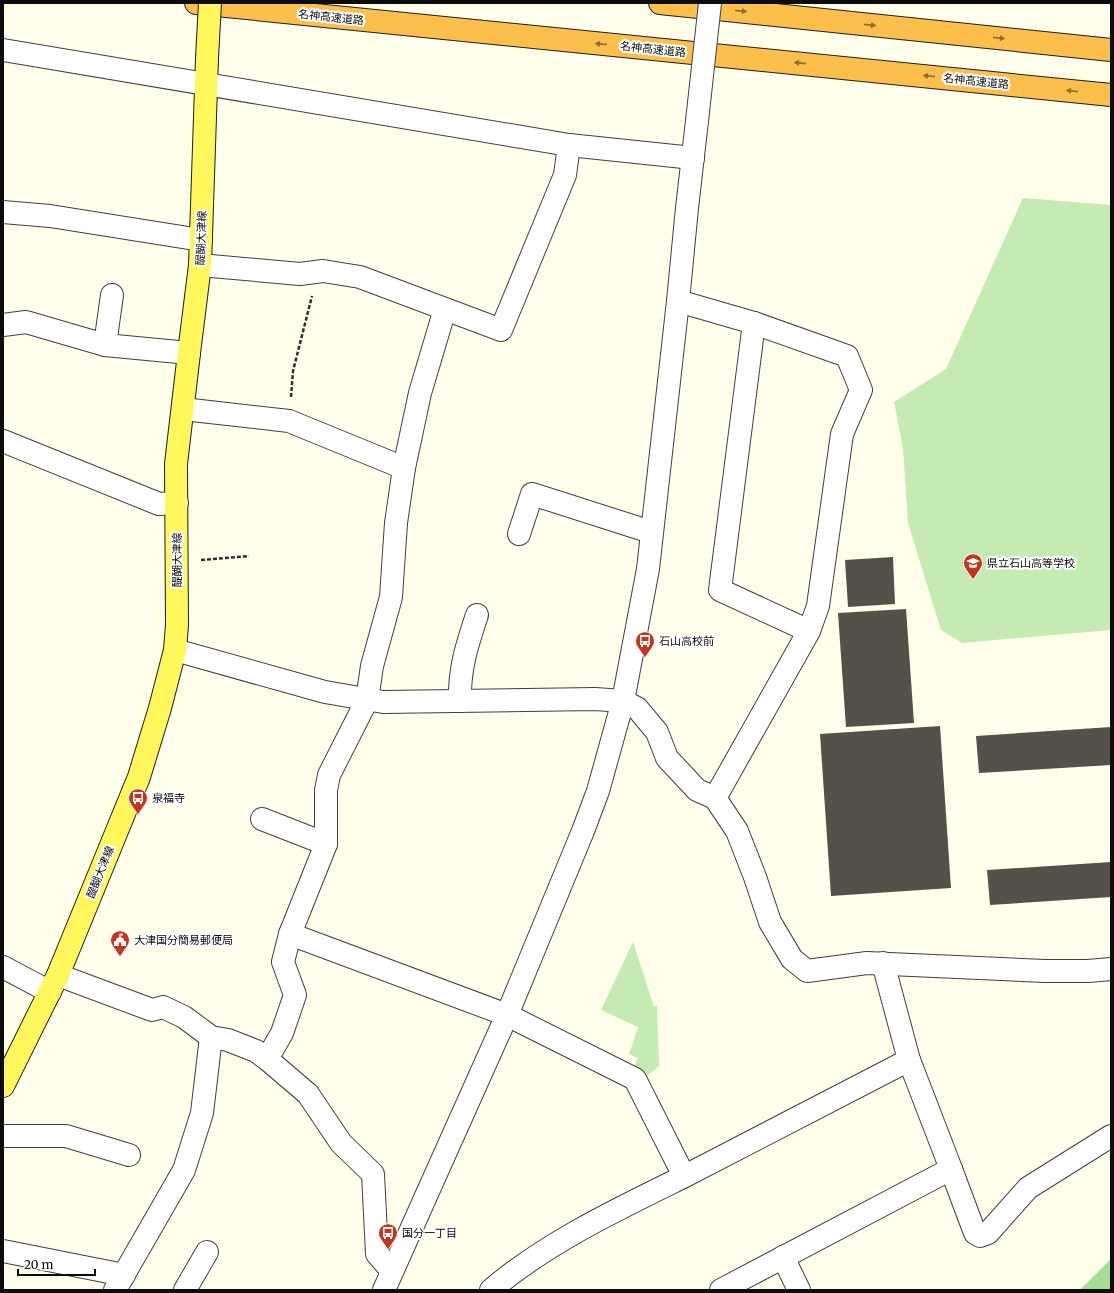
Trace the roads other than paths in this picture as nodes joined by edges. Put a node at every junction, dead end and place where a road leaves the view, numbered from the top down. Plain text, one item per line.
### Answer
1 (196, 3) edge
2 (210, 3) edge
3 (660, 3) edge
4 (710, 3) edge
5 (3, 50) edge
6 (1111, 50) edge
7 (206, 84) junction
8 (1111, 95) edge
9 (568, 145) junction
10 (693, 158) junction
11 (3, 212) edge
12 (201, 240) junction
13 (200, 265) junction
14 (112, 295) dead end
15 (678, 301) junction
16 (445, 309) junction
17 (754, 323) junction
18 (3, 325) edge
19 (105, 345) junction
20 (189, 353) junction
21 (183, 409) junction
22 (3, 441) edge
23 (404, 468) junction
24 (177, 503) junction
25 (652, 532) junction
26 (519, 534) dead end
27 (477, 615) dead end
28 (809, 631) junction
29 (175, 650) junction
30 (367, 700) junction
31 (460, 701) junction
32 (623, 701) junction
33 (715, 798) junction
34 (262, 819) dead end
35 (326, 844) junction
36 (290, 934) junction
37 (883, 963) junction
38 (3, 967) edge
39 (1111, 969) edge
40 (54, 984) junction
41 (507, 1015) junction
42 (211, 1037) junction
43 (267, 1059) junction
44 (910, 1060) junction
45 (3, 1086) edge
46 (3, 1136) edge
47 (1111, 1136) edge
48 (129, 1154) dead end
49 (951, 1169) junction
50 (684, 1176) junction
51 (3, 1251) edge
52 (207, 1252) dead end
53 (783, 1257) junction
54 (388, 1281) edge
55 (120, 1282) edge
56 (184, 1290) edge
57 (491, 1290) edge
58 (721, 1290) edge
59 (799, 1290) edge

8 -> 1 highway, 名神高速道路
2 - 7 main road, 醍醐大津線, bridge
3 -> 6 highway
4 - 10 street, bridge
5 - 7 street
7 - 9 street
7 - 12 main road, 醍醐大津線
9 - 10 street
9 - 16 street
10 - 15 street
11 - 12 street
12 - 13 main road, 醍醐大津線
13 - 16 street
13 - 20 main road, 醍醐大津線
14 - 19 street
15 - 17 street
15 - 25 street
16 - 23 street
17 - 28 street
17 - 28 street
18 - 19 street
19 - 20 street
20 - 21 main road, 醍醐大津線
21 - 23 street
21 - 24 main road, 醍醐大津線
22 - 24 street
23 - 30 street
24 - 29 main road, 醍醐大津線
25 - 26 street
25 - 32 street
27 - 31 street
28 - 33 street
29 - 30 street
29 - 40 main road, 醍醐大津線
30 - 31 street
30 - 35 street
31 - 32 street
32 - 33 street
32 - 41 street
33 - 37 street
34 - 35 street
35 - 36 street
36 - 41 street
36 - 43 street
37 - 39 street
37 - 44 street
38 - 40 street
40 - 42 street
40 - 45 main road, 醍醐大津線
41 - 50 street
41 - 54 street
42 - 43 street
42 - 55 street
43 - 54 street
44 - 49 street
44 - 50 street
46 - 48 street
47 - 49 street
49 - 53 street
50 - 57 street
51 - 55 street
52 - 56 street
53 - 58 street
53 - 59 street

